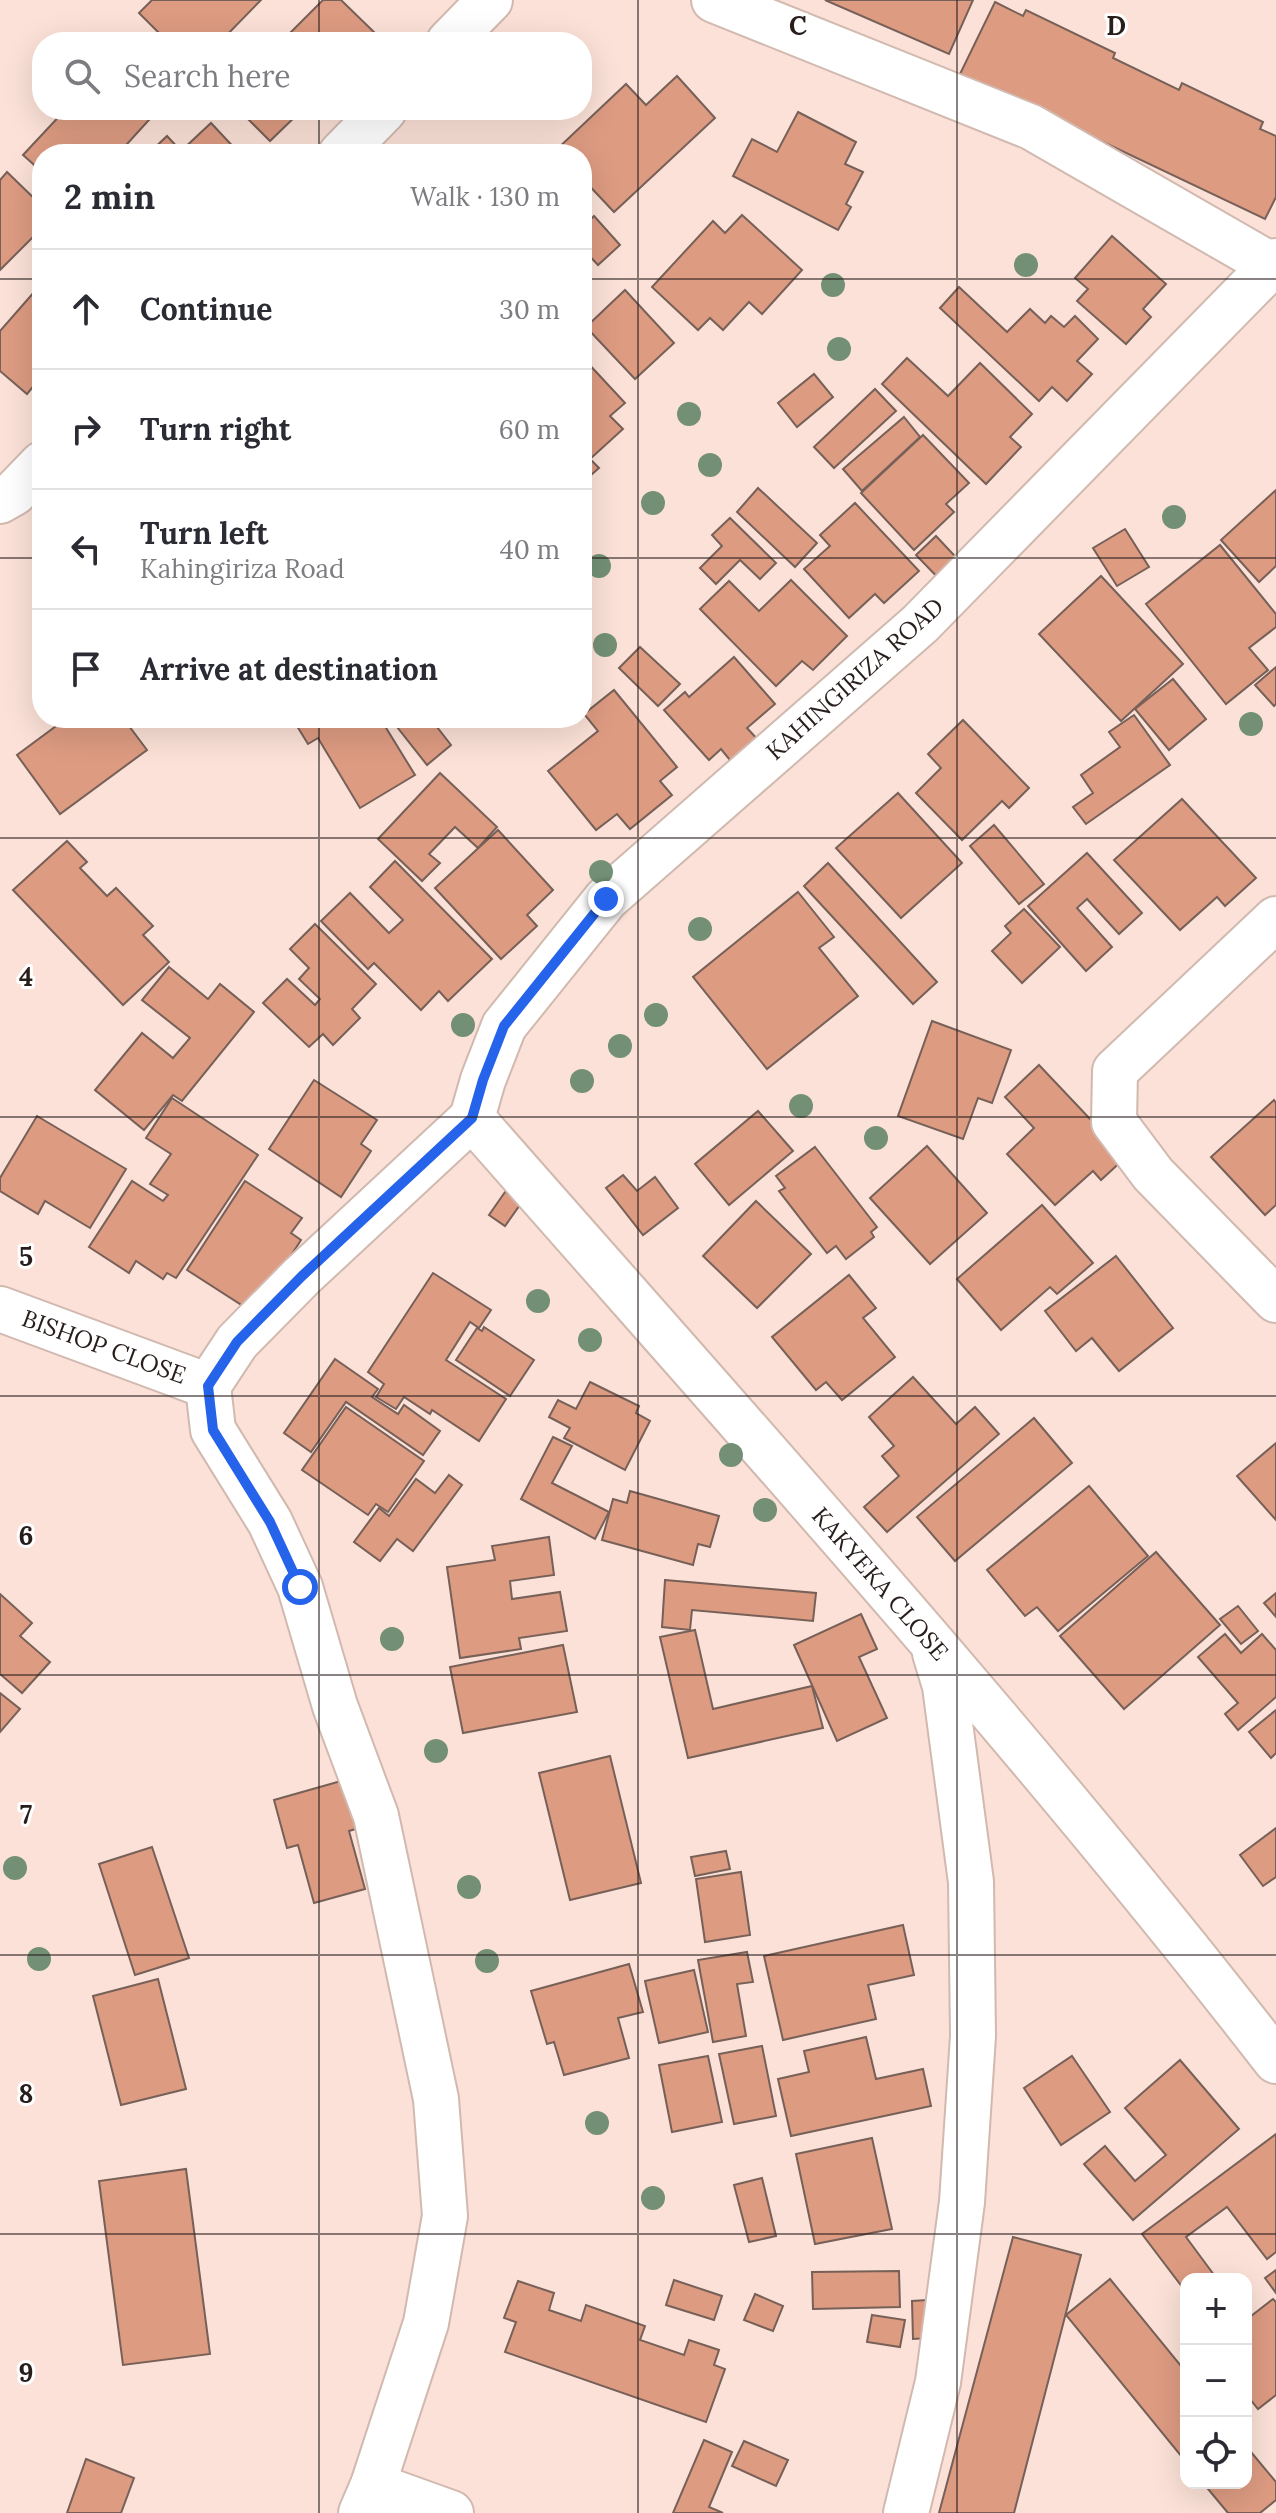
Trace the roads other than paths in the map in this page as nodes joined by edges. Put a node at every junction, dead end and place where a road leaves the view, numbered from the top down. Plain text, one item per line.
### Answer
1 (490, 0) edge
2 (714, 0) edge
3 (459, 32) edge
4 (374, 120) edge
5 (351, 144) edge
6 (1275, 264) edge
7 (32, 474) edge
8 (0, 501) edge
9 (1276, 919) edge
10 (472, 1118) junction
11 (1276, 1300) edge
12 (0, 1309) edge
13 (208, 1386) junction
14 (931, 1641) junction
15 (1276, 2061) edge
16 (367, 2499) edge
17 (451, 2513) edge
18 (906, 2513) edge

1 - 3 street
2 - 6 street
4 - 5 street
6 - 10 street, KAHINGIRIZA ROAD
7 - 8 street
9 - 11 street
10 - 13 street
10 - 14 street, KAKYEKA CLOSE
12 - 13 street, BISHOP CLOSE
13 - 16 street
14 - 15 street, KAKYEKA CLOSE
14 - 18 street
16 - 17 street

